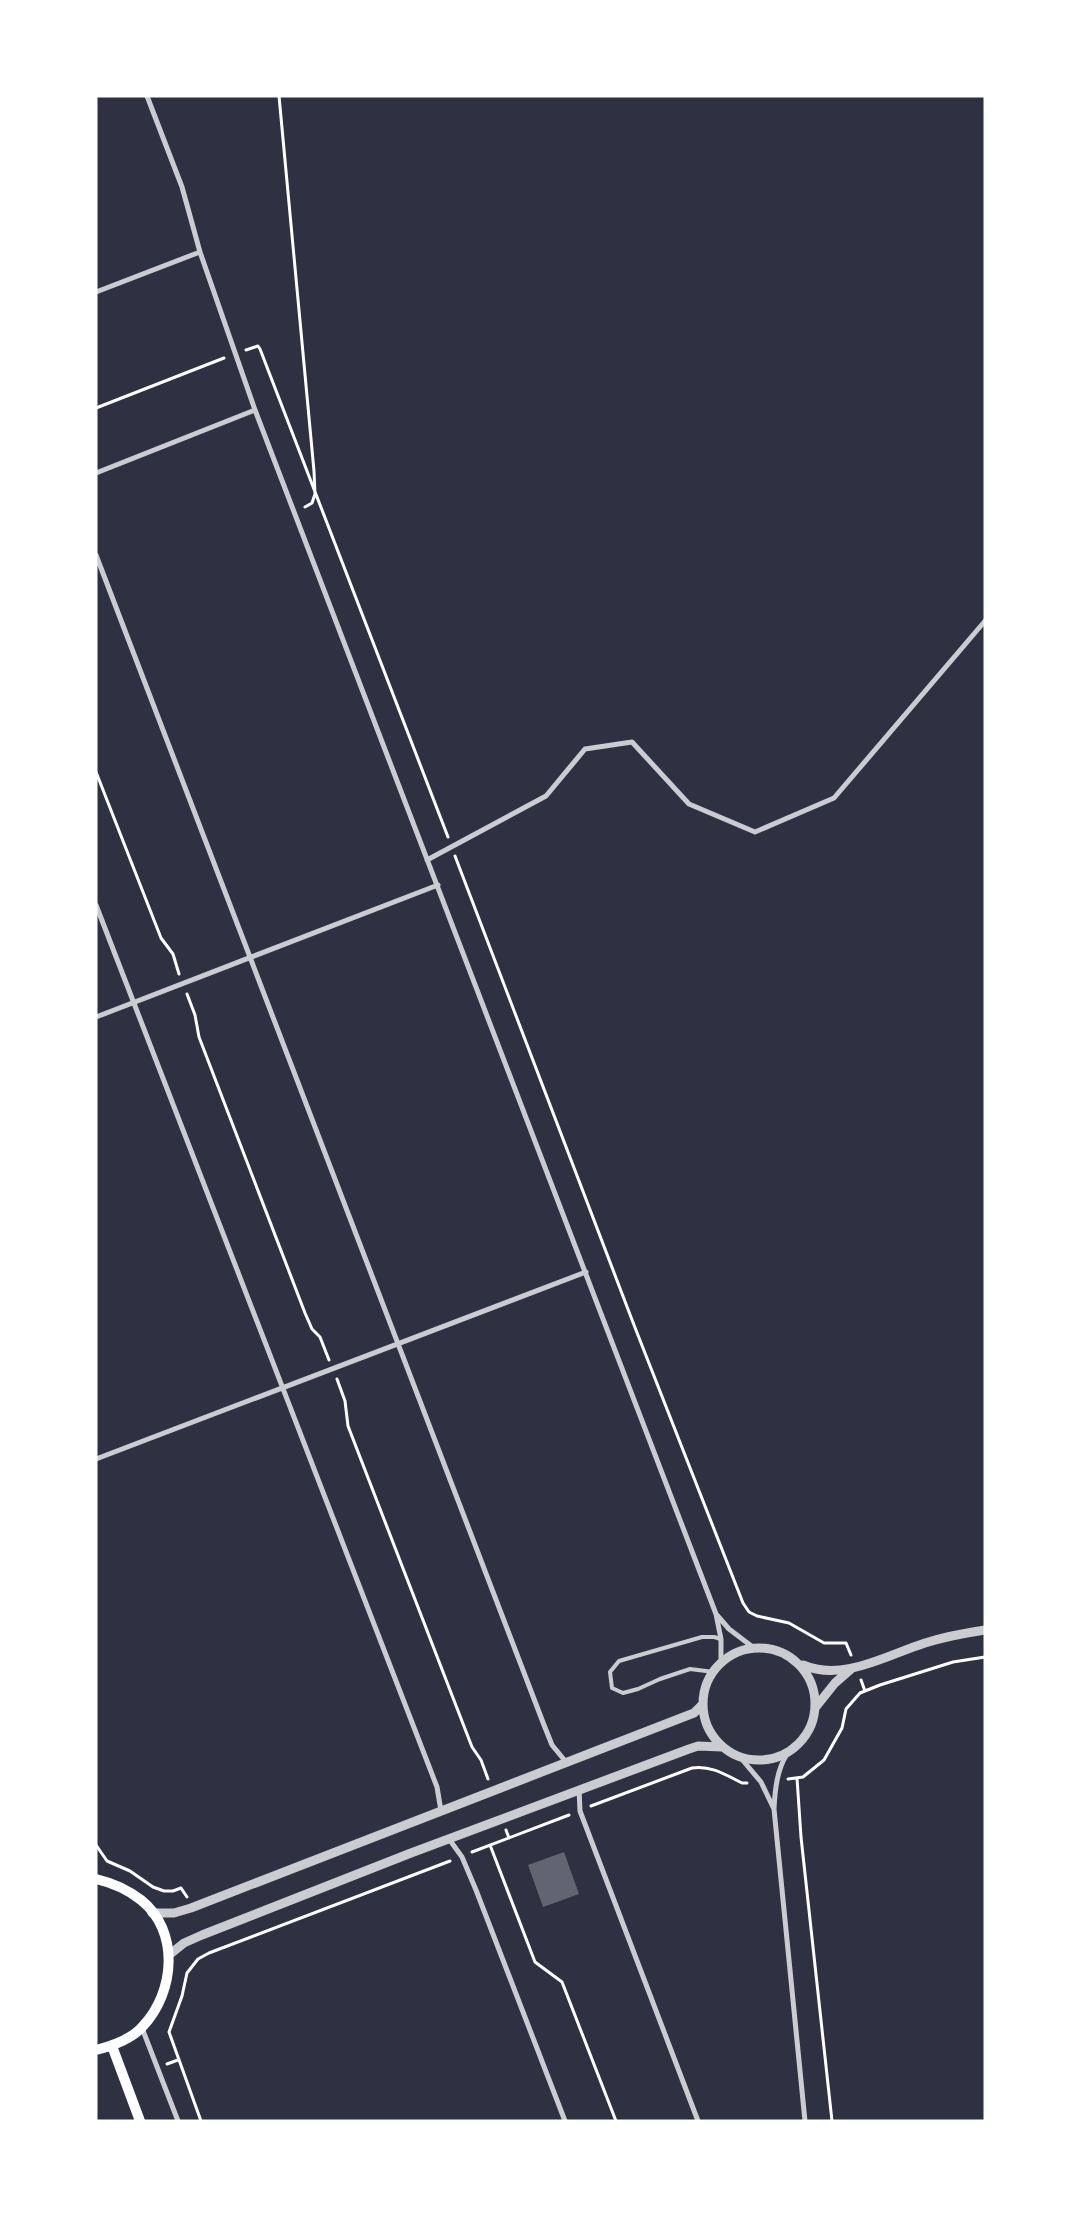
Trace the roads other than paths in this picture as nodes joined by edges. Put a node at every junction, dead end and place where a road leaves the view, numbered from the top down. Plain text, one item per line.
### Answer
1 (147, 96) edge
2 (200, 252) junction
3 (96, 292) edge
4 (255, 410) junction
5 (96, 473) edge
6 (96, 555) edge
7 (985, 621) edge
8 (427, 860) junction
9 (438, 885) junction
10 (96, 905) edge
11 (250, 958) junction
12 (134, 1002) junction
13 (96, 1017) edge
14 (586, 1272) junction
15 (397, 1344) junction
16 (283, 1388) junction
17 (96, 1459) edge
18 (716, 1614) junction
19 (985, 1630) edge
20 (721, 1639) junction
21 (754, 1648) junction
22 (721, 1664) junction
23 (803, 1665) junction
24 (855, 1667) junction
25 (714, 1672) junction
26 (703, 1704) junction
27 (815, 1708) junction
28 (722, 1747) junction
29 (787, 1754) junction
30 (740, 1757) junction
31 (566, 1762) junction
32 (579, 1789) junction
33 (774, 1809) junction
34 (441, 1811) junction
35 (448, 1839) junction
36 (96, 1879) edge
37 (152, 1913) junction
38 (169, 1955) junction
39 (142, 2028) junction
40 (112, 2046) junction
41 (96, 2050) edge
42 (140, 2121) edge
43 (178, 2121) edge
44 (565, 2121) edge
45 (698, 2121) edge
46 (805, 2121) edge

1 - 2 street
2 - 3 street
2 - 4 street
4 - 5 street
4 - 8 street
6 - 11 street
7 - 8 street
8 - 9 street
9 - 11 street
9 - 14 street
10 - 12 street
11 - 12 street
11 - 15 street
12 - 13 street
12 - 16 street
14 - 15 street
14 - 18 street
15 - 16 street
15 - 31 street
16 - 17 street
16 - 34 street
18 - 20 street
18 - 21 street
19 - 24 street
20 - 22 street
20 - 25 lane
21 - 22 street
21 - 23 street
22 - 25 street
23 - 24 street
23 - 27 street
24 - 27 street
25 - 26 street
26 - 28 street
26 - 31 street
27 - 29 street
28 - 30 street
28 - 32 street
29 - 30 street
29 - 33 street
30 - 33 street
31 - 34 street
32 - 35 street
32 - 45 street
33 - 46 street
34 - 37 street
35 - 38 street
35 - 44 street
36 - 37 main road
37 - 38 main road
38 - 39 main road
39 - 40 main road
39 - 43 street
40 - 41 main road
40 - 42 main road

